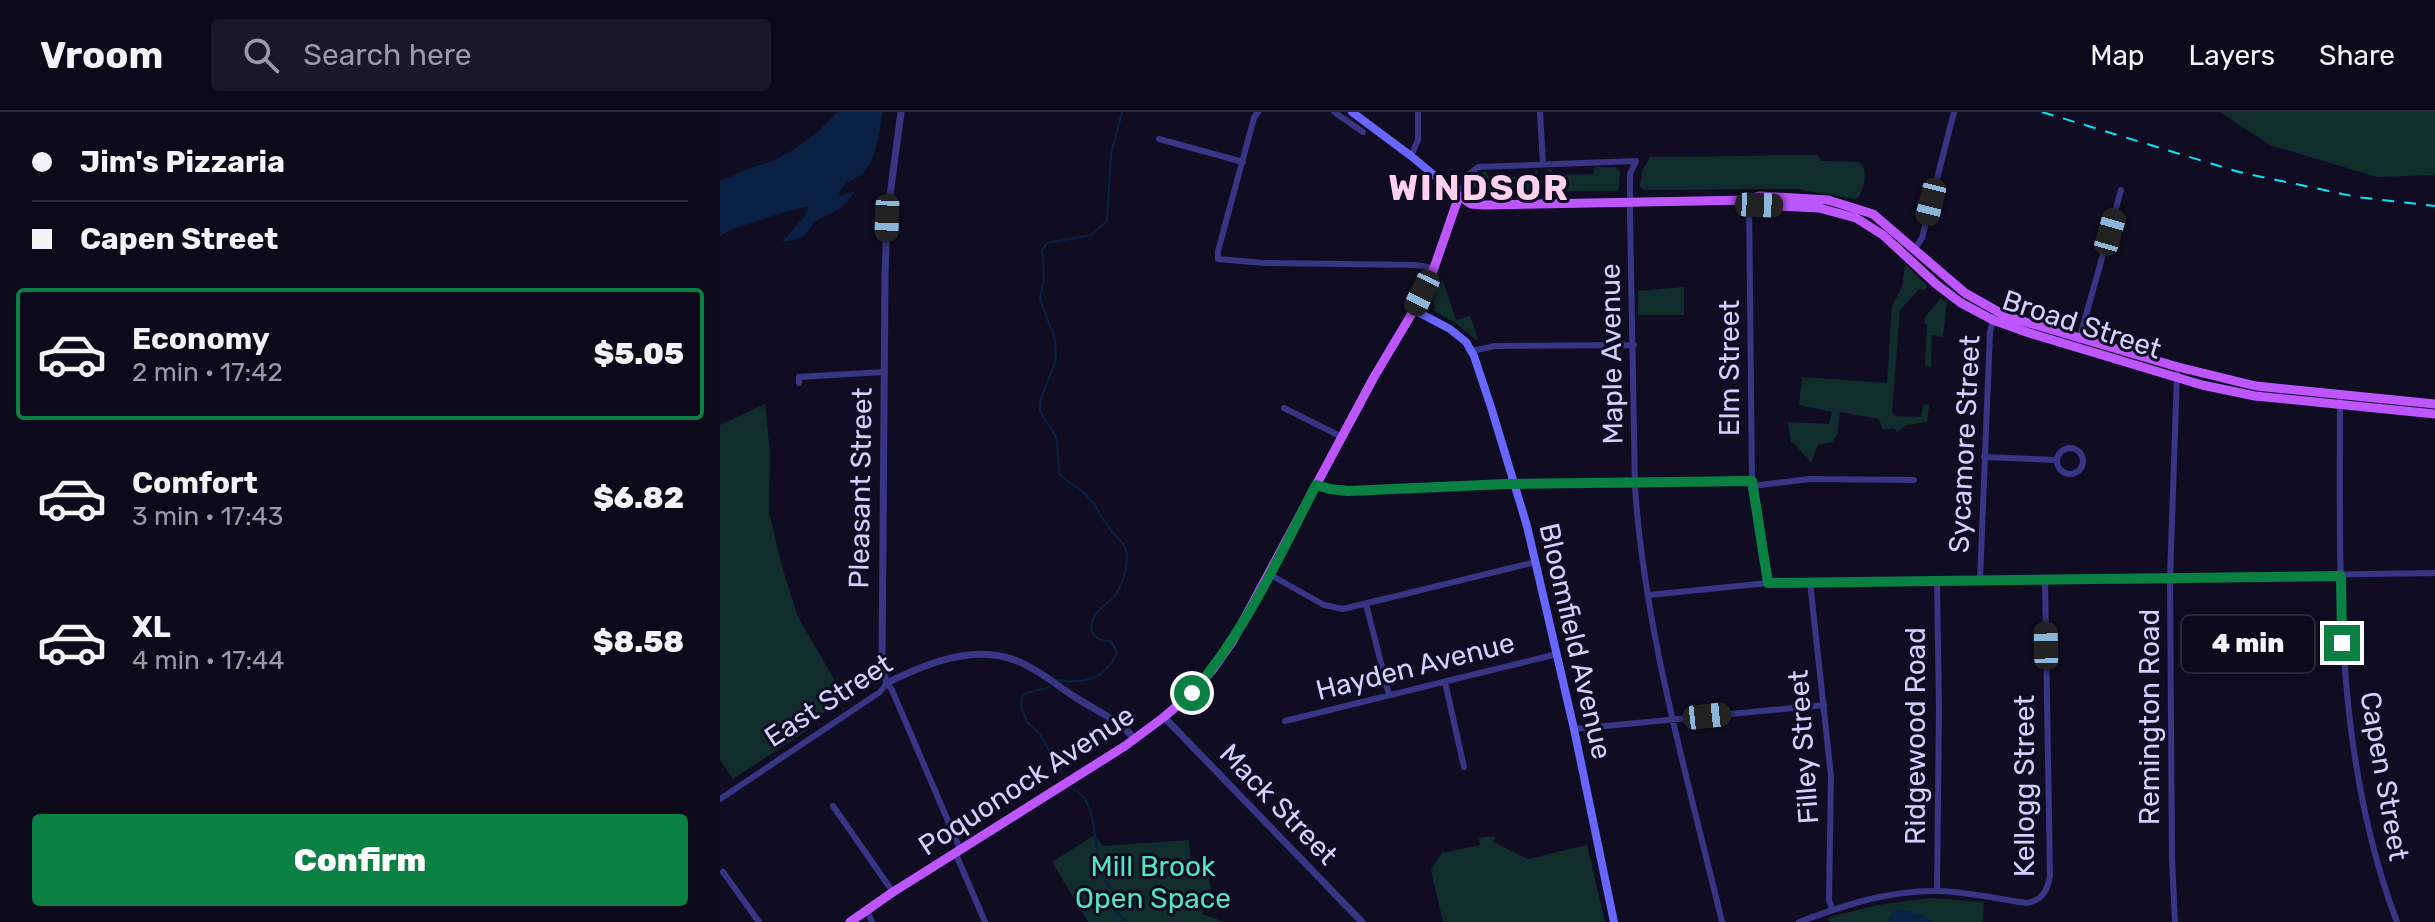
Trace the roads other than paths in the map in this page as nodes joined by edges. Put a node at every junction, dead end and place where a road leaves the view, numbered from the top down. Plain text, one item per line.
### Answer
1 (901, 112) edge
2 (1258, 112) edge
3 (1334, 112) edge
4 (1352, 112) edge
5 (1418, 112) edge
6 (1540, 112) edge
7 (1954, 112) edge
8 (1363, 132) dead end
9 (1159, 139) dead end
10 (1411, 156) junction
11 (1243, 162) junction
12 (1543, 164) junction
13 (2121, 190) dead end
14 (1459, 196) junction
15 (1749, 200) junction
16 (1631, 203) junction
17 (1858, 213) junction
18 (1914, 250) junction
19 (1906, 256) junction
20 (1434, 268) junction
21 (1414, 310) junction
22 (1995, 315) junction
23 (2078, 343) junction
24 (1634, 345) junction
25 (1472, 351) junction
26 (883, 372) junction
27 (2177, 372) junction
28 (799, 383) dead end
29 (2340, 400) junction
30 (2435, 404) edge
31 (1284, 408) dead end
32 (2435, 414) edge
33 (1342, 437) junction
34 (1984, 457) junction
35 (2057, 460) junction
36 (1914, 480) dead end
37 (1635, 481) junction
38 (1752, 483) junction
39 (1515, 484) junction
40 (1316, 485) junction
41 (1536, 562) junction
42 (2435, 573) edge
43 (1269, 574) junction
44 (2341, 576) junction
45 (2170, 578) junction
46 (1980, 580) junction
47 (2045, 580) junction
48 (1937, 581) junction
49 (1810, 582) junction
50 (1768, 583) junction
51 (1649, 595) junction
52 (1366, 604) junction
53 (1557, 654) junction
54 (1445, 682) junction
55 (887, 683) junction
56 (1389, 695) junction
57 (1824, 705) junction
58 (1164, 717) junction
59 (1674, 720) junction
60 (1285, 721) dead end
61 (1574, 729) junction
62 (1135, 739) junction
63 (1464, 767) dead end
64 (720, 799) edge
65 (833, 806) dead end
66 (958, 851) junction
67 (723, 872) dead end
68 (1937, 891) junction
69 (893, 892) junction
70 (1832, 909) junction
71 (867, 910) junction
72 (759, 922) edge
73 (850, 922) edge
74 (872, 922) edge
75 (985, 922) edge
76 (1362, 922) edge
77 (1614, 922) edge
78 (1722, 922) edge
79 (1799, 922) edge
80 (2175, 922) edge
81 (2397, 922) edge

1 - 26 street, Pleasant Street
2 - 11 street
3 - 8 street
4 - 10 main road
5 - 10 street
6 - 12 street
7 - 18 street
9 - 11 street
10 - 14 main road
11 - 20 street
12 - 14 street
12 - 16 street, Maple Avenue
13 - 23 street
14 - 16 main road, Broad Street
14 - 20 main road, Poquonock Avenue
15 - 16 main road, Broad Street
15 - 17 main road, Broad Street
15 - 38 street, Elm Street
16 - 24 street, Maple Avenue
17 - 18 main road, Broad Street
17 - 19 main road, Broad Street
18 - 19 street
18 - 22 main road, Broad Street
19 - 22 main road, Broad Street
20 - 21 main road, Poquonock Avenue
21 - 25 main road
21 - 33 main road, Poquonock Avenue
22 - 23 main road, Broad Street
22 - 34 street, Sycamore Street
23 - 27 main road, Broad Street
24 - 25 street
24 - 37 street, Maple Avenue
25 - 39 main road, Bloomfield Avenue
26 - 28 street
26 - 55 street, Pleasant Street
27 - 29 main road, Broad Street
27 - 45 street, Remington Road
29 - 30 main road, Broad Street
29 - 32 main road, Broad Street
29 - 44 street, Capen Street
31 - 33 street
33 - 40 main road, Poquonock Avenue
34 - 35 street
34 - 46 street, Sycamore Street
35 - 35 street
36 - 38 street
37 - 38 street
37 - 39 street
37 - 51 street, Maple Avenue
38 - 50 street, Elm Street
39 - 40 street
39 - 41 main road, Bloomfield Avenue
40 - 43 main road, Poquonock Avenue
41 - 52 street
41 - 53 main road, Bloomfield Avenue
42 - 44 street
43 - 52 street
43 - 58 main road, Poquonock Avenue
44 - 45 street
44 - 81 street, Capen Street
45 - 47 street
45 - 80 street, Remington Road
46 - 47 street
46 - 48 street
47 - 68 street, Kellogg Street
48 - 49 street
48 - 68 street, Ridgewood Road
49 - 50 street
49 - 57 street, Filley Street
50 - 51 street
51 - 59 street, Maple Avenue
52 - 56 street
53 - 54 street, Hayden Avenue
53 - 61 main road, Bloomfield Avenue
54 - 56 street, Hayden Avenue
54 - 63 street
55 - 62 street, East Street
55 - 64 street, East Street
55 - 66 street, Pleasant Street
56 - 60 street, Hayden Avenue
57 - 59 street
57 - 70 street, Filley Street
58 - 62 main road, Poquonock Avenue
58 - 76 street, Mack Street
59 - 61 street
59 - 78 street, Maple Avenue
61 - 77 main road, Bloomfield Avenue
62 - 66 main road, Poquonock Avenue
65 - 69 street
66 - 69 main road, Poquonock Avenue
66 - 75 street, Pleasant Street
67 - 72 street
68 - 70 street
69 - 71 main road, Poquonock Avenue
70 - 79 street
71 - 73 main road, Poquonock Avenue
71 - 74 street

